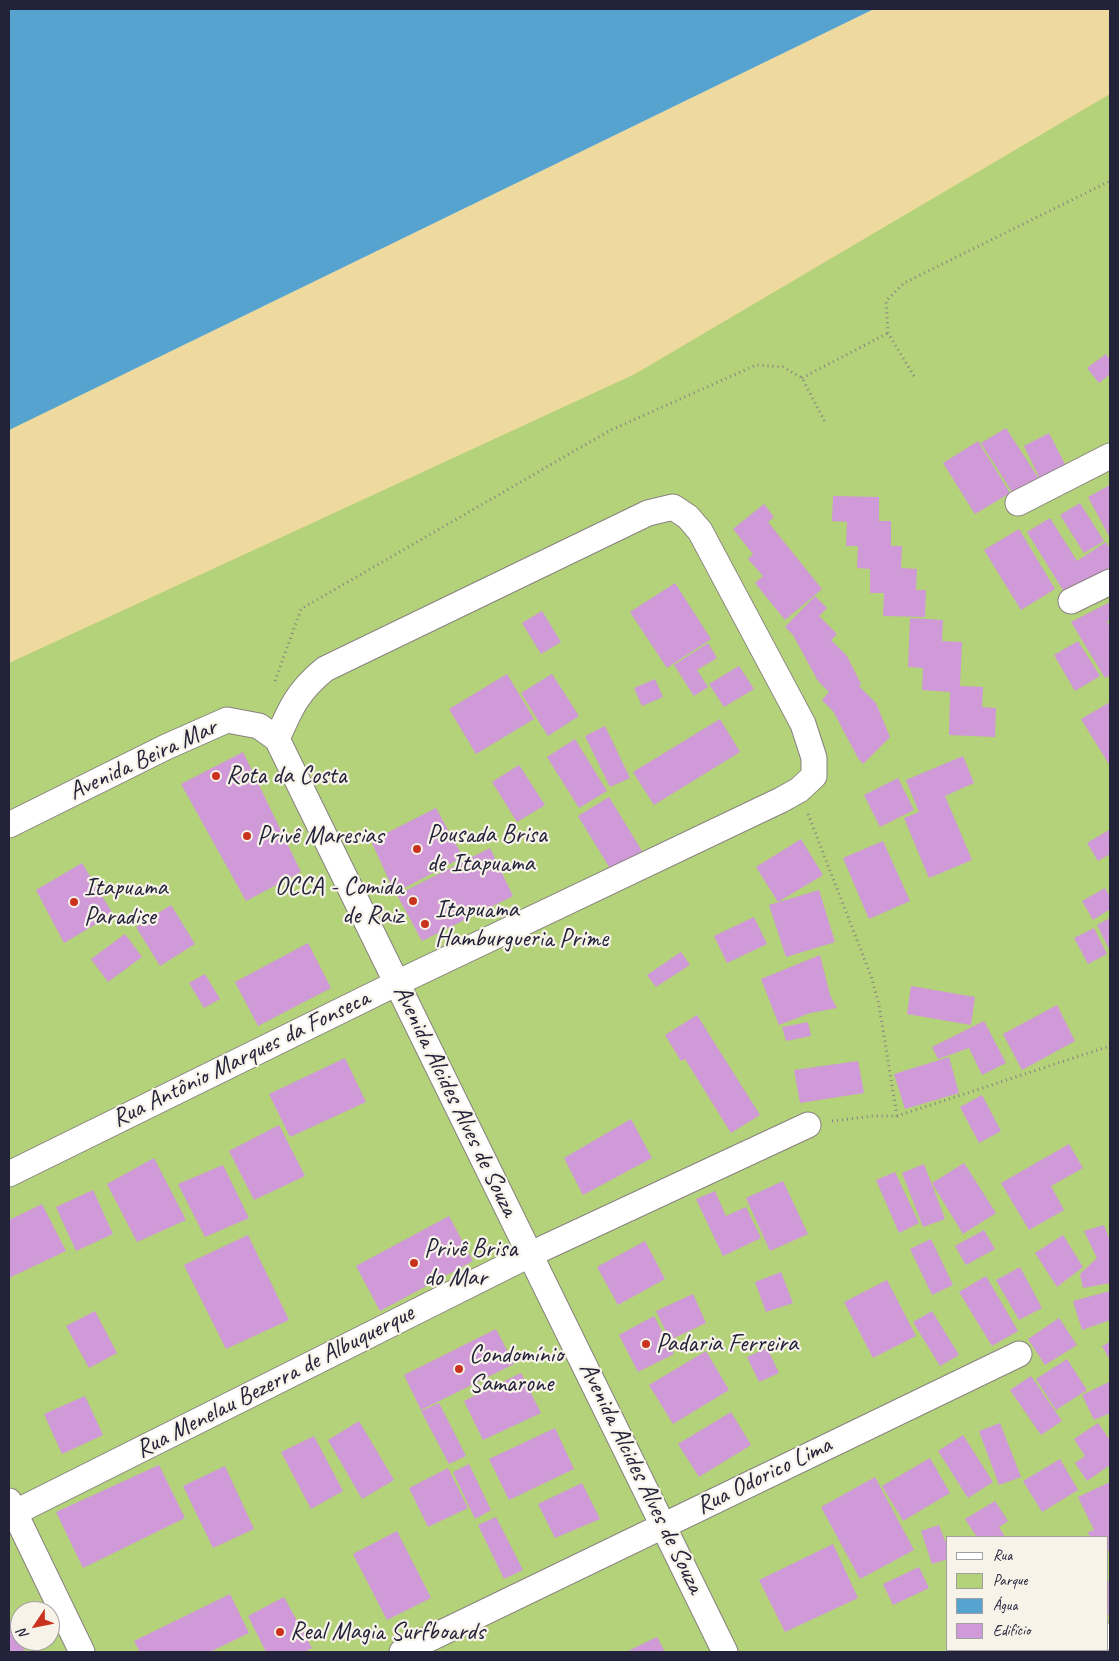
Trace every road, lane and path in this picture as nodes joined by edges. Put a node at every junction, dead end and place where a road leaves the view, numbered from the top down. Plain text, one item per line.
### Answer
1 (1110, 181) edge
2 (888, 333) junction
3 (914, 376) dead end
4 (802, 378) junction
5 (826, 424) dead end
6 (1110, 456) edge
7 (1018, 503) dead end
8 (1110, 582) edge
9 (1072, 601) dead end
10 (268, 733) junction
11 (799, 790) junction
12 (9, 825) edge
13 (397, 983) junction
14 (1110, 1046) edge
15 (898, 1116) junction
16 (808, 1125) joint
17 (9, 1174) edge
18 (531, 1254) junction
19 (1019, 1354) dead end
20 (12, 1507) edge
21 (663, 1524) junction
22 (82, 1652) edge
23 (402, 1652) edge
24 (725, 1652) edge

1 - 2 path
2 - 3 path
2 - 4 path
4 - 5 path
4 - 10 path
6 - 7 street
8 - 9 street
10 - 11 street
10 - 12 street, Avenida Beira Mar
10 - 13 street, Avenida Alcides Alves de Souza
11 - 13 street, Rua Antônio Marques da Fonseca
11 - 15 path
13 - 17 street, Rua Antônio Marques da Fonseca
13 - 18 street, Avenida Alcides Alves de Souza
14 - 15 path
15 - 16 path
16 - 18 street, Rua Menelau Bezerra de Albuquerque
18 - 20 street, Rua Menelau Bezerra de Albuquerque
18 - 21 street, Avenida Alcides Alves de Souza
19 - 21 street, Rua Odorico Lima
20 - 22 street
21 - 23 street, Rua Odorico Lima
21 - 24 street, Avenida Alcides Alves de Souza

